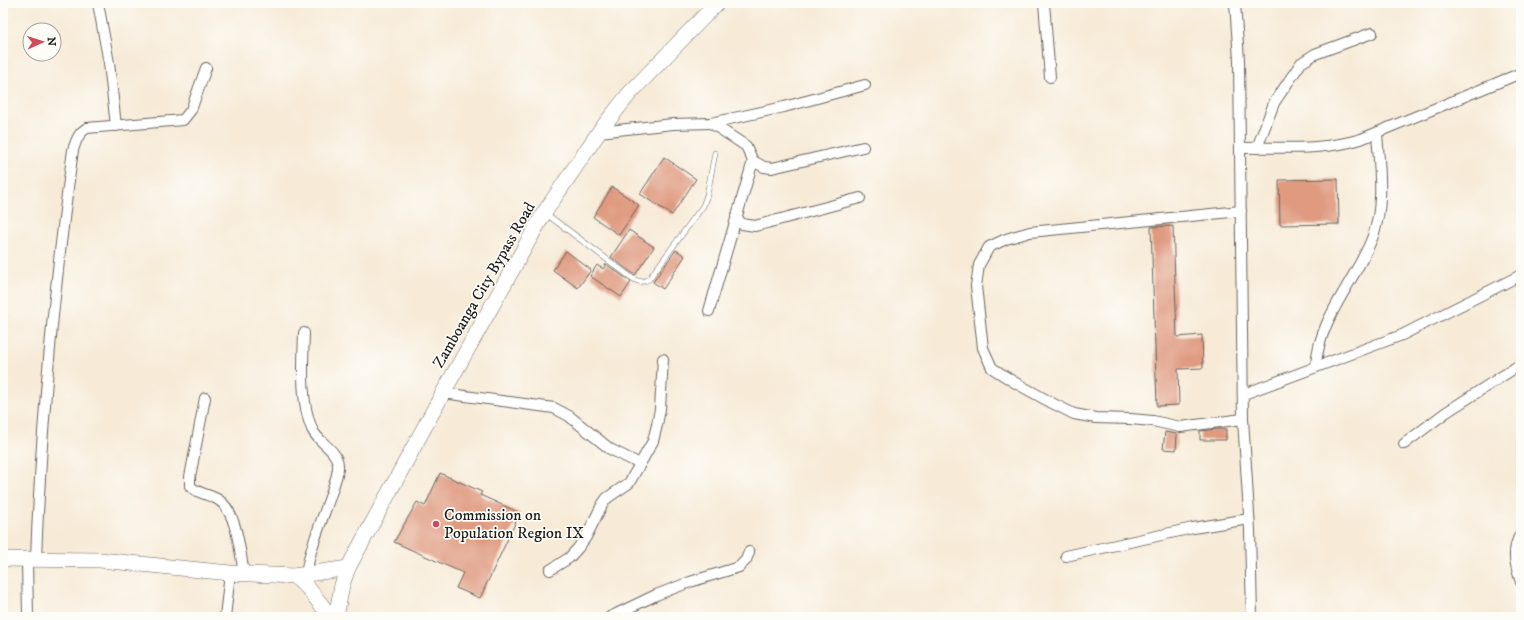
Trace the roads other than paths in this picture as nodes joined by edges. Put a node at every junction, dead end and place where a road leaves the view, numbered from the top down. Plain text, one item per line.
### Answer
1 (98, 3) edge
2 (717, 3) edge
3 (1044, 3) edge
4 (1235, 3) edge
5 (1372, 33) dead end
6 (206, 68) dead end
7 (1521, 73) edge
8 (1050, 77) dead end
9 (865, 85) dead end
10 (711, 123) junction
11 (116, 126) junction
12 (599, 132) junction
13 (1377, 133) junction
14 (863, 147) dead end
15 (1240, 148) junction
16 (1257, 148) junction
17 (715, 153) dead end
18 (753, 161) junction
19 (860, 198) dead end
20 (1241, 211) junction
21 (544, 213) junction
22 (736, 217) junction
23 (1521, 275) edge
24 (709, 311) dead end
25 (304, 333) dead end
26 (663, 358) dead end
27 (1521, 364) edge
28 (1316, 366) junction
29 (443, 393) junction
30 (1244, 394) junction
31 (205, 398) dead end
32 (1243, 419) junction
33 (1404, 444) dead end
34 (640, 464) junction
35 (1249, 519) junction
36 (1521, 533) edge
37 (749, 552) dead end
38 (1066, 556) dead end
39 (32, 558) junction
40 (3, 559) edge
41 (348, 568) junction
42 (550, 570) dead end
43 (237, 573) junction
44 (300, 575) junction
45 (1521, 582) edge
46 (28, 617) edge
47 (225, 617) edge
48 (331, 617) edge
49 (336, 617) edge
50 (610, 617) edge
51 (1252, 617) edge

1 - 11 street
2 - 12 main road, Zamboanga City Bypass Road
3 - 8 street
4 - 15 street
5 - 16 street
6 - 11 street
7 - 13 street
9 - 10 street
10 - 12 street
10 - 18 street
11 - 39 street
12 - 21 main road, Zamboanga City Bypass Road
13 - 16 street
13 - 28 street
14 - 18 street
15 - 16 street
15 - 20 street
17 - 21 lane
18 - 22 street
19 - 22 street
20 - 30 street
20 - 32 street
21 - 29 main road, Zamboanga City Bypass Road
22 - 24 street
23 - 28 street
25 - 44 street
26 - 34 street
27 - 33 street
28 - 30 street
29 - 34 street
29 - 41 main road, Zamboanga City Bypass Road
30 - 32 street
31 - 43 street
32 - 35 street
34 - 42 street
35 - 38 street
35 - 51 street
36 - 45 street
37 - 50 street
39 - 40 main road
39 - 43 main road
39 - 46 street
41 - 44 main road
41 - 49 main road, Zamboanga City Bypass Road
43 - 44 main road
43 - 47 street
44 - 48 main road

